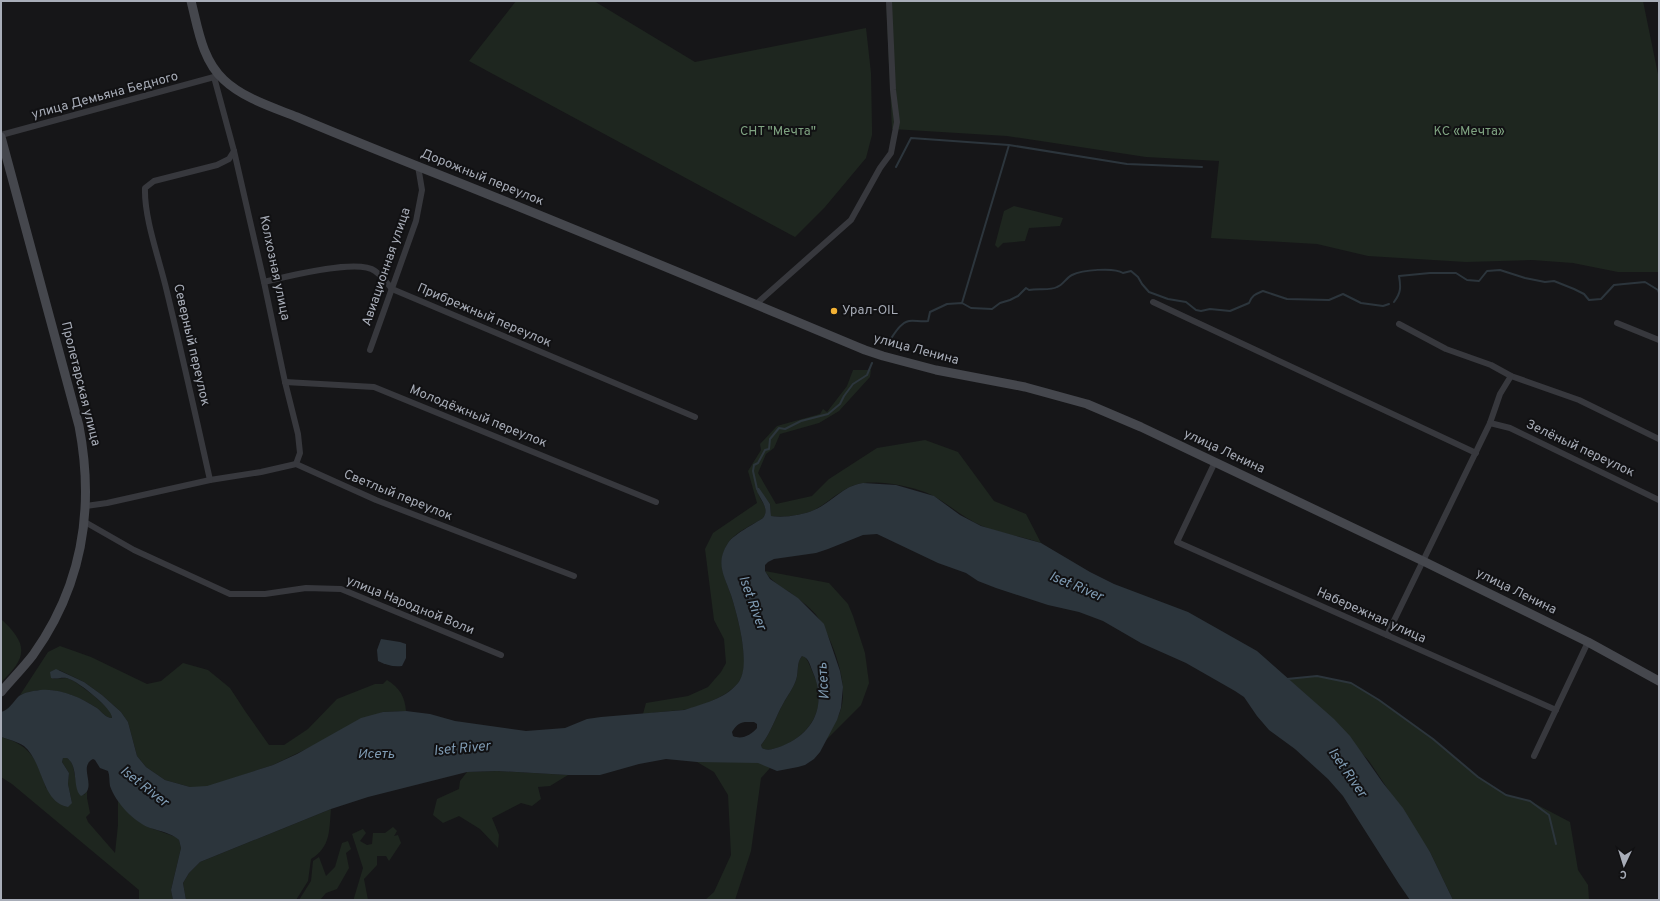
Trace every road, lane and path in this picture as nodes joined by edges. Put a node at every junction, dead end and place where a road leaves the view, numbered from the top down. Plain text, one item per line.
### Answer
1 (191, 1) edge
2 (889, 1) edge
3 (216, 75) junction
4 (1, 136) edge
5 (234, 152) junction
6 (418, 166) junction
7 (264, 282) junction
8 (392, 289) junction
9 (1153, 302) dead end
10 (756, 304) junction
11 (1399, 324) dead end
12 (1617, 324) dead end
13 (1659, 340) edge
14 (370, 350) dead end
15 (1511, 376) junction
16 (285, 382) junction
17 (695, 417) dead end
18 (1490, 423) junction
19 (1659, 439) edge
20 (1476, 453) junction
21 (1215, 462) junction
22 (296, 464) junction
23 (210, 480) junction
24 (1659, 500) edge
25 (656, 502) dead end
26 (86, 506) junction
27 (85, 522) junction
28 (1422, 561) junction
29 (574, 576) dead end
30 (1387, 635) junction
31 (1588, 642) junction
32 (501, 655) dead end
33 (1659, 681) edge
34 (1, 692) edge
35 (1556, 710) junction
36 (1534, 756) dead end

1 - 3 main road, Дорожный переулок
2 - 10 street
3 - 4 street, улица Демьяна Бедного
3 - 5 street, Колхозная улица
3 - 6 main road, Дорожный переулок
4 - 26 main road, Пролетарская улица
5 - 7 street, Колхозная улица
5 - 23 street, Северный переулок
6 - 8 street, Авиационная улица
6 - 10 main road, Дорожный переулок
7 - 8 street, Прибрежный переулок
7 - 16 street, Колхозная улица
8 - 14 street, Авиационная улица
8 - 17 street, Прибрежный переулок
9 - 20 street
10 - 21 main road, улица Ленина
11 - 15 street
12 - 13 street
15 - 18 street
15 - 19 street
16 - 22 street, Колхозная улица
16 - 25 street, Молодёжный переулок
18 - 20 street
18 - 24 street, Зелёный переулок
20 - 28 street
21 - 28 main road, улица Ленина
21 - 30 street, Набережная улица
22 - 23 street
22 - 29 street, Светлый переулок
23 - 26 street
26 - 27 main road, Пролетарская улица
27 - 32 street, улица Народной Воли
27 - 34 main road, Пролетарская улица
28 - 30 street
28 - 31 main road, улица Ленина
30 - 35 street, Набережная улица
31 - 33 main road, улица Ленина
31 - 35 street
35 - 36 street

